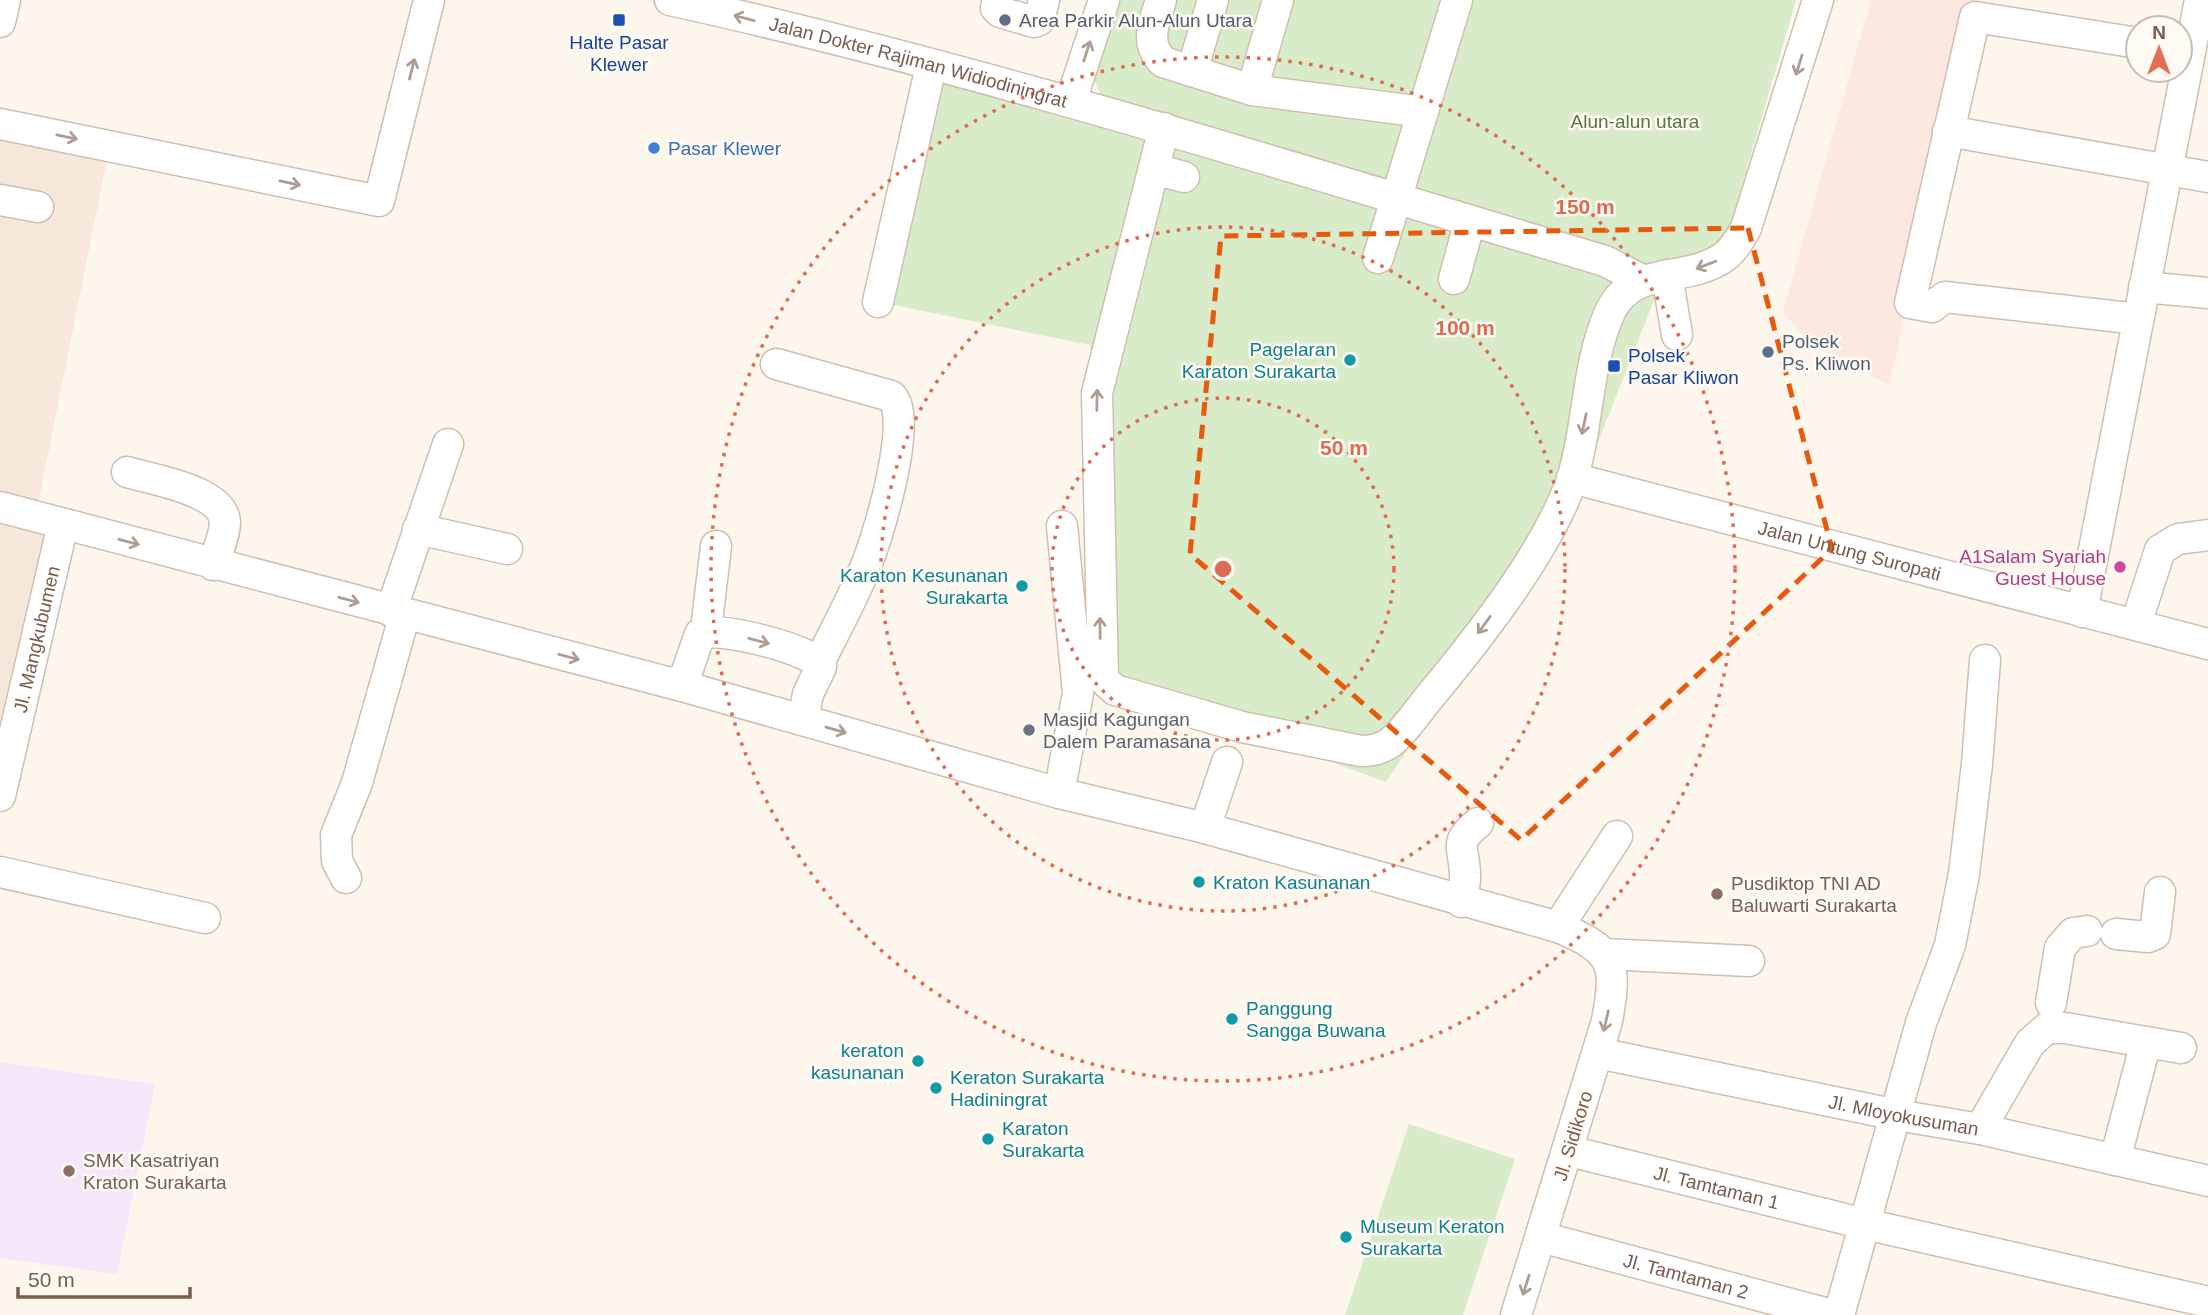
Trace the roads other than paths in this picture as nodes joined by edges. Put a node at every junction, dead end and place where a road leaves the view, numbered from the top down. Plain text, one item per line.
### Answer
1 (5, 0) edge
2 (429, 0) edge
3 (670, 0) edge
4 (998, 0) edge
5 (1044, 0) edge
6 (1104, 0) edge
7 (1161, 0) edge
8 (1213, 0) edge
9 (1278, 0) edge
10 (1457, 0) edge
11 (1818, 0) edge
12 (2200, 0) edge
13 (711, 4) edge
14 (2194, 20) edge
15 (0, 22) edge
16 (2124, 41) edge
17 (931, 66) junction
18 (1192, 71) junction
19 (2179, 84) edge
20 (1252, 90) junction
21 (1071, 101) junction
22 (1423, 112) junction
23 (0, 124) edge
24 (1164, 128) junction
25 (1948, 131) junction
26 (1154, 169) junction
27 (2165, 169) junction
28 (1184, 177) dead end
29 (2208, 177) edge
30 (0, 200) edge
31 (1395, 200) junction
32 (38, 207) dead end
33 (1470, 221) junction
34 (1378, 258) dead end
35 (1654, 277) junction
36 (1454, 279) dead end
37 (2144, 288) junction
38 (2208, 293) edge
39 (878, 302) dead end
40 (2138, 319) junction
41 (1678, 335) dead end
42 (776, 364) dead end
43 (448, 444) dead end
44 (127, 472) dead end
45 (1572, 478) junction
46 (0, 507) edge
47 (63, 524) junction
48 (1062, 526) dead end
49 (418, 529) junction
50 (2208, 535) edge
51 (716, 545) dead end
52 (507, 549) dead end
53 (213, 565) junction
54 (2082, 612) junction
55 (398, 613) junction
56 (2136, 625) junction
57 (706, 630) junction
58 (2208, 644) edge
59 (1985, 660) dead end
60 (820, 661) junction
61 (681, 687) junction
62 (803, 720) junction
63 (1234, 744) junction
64 (1059, 793) junction
65 (0, 796) edge
66 (1478, 823) dead end
67 (1205, 828) junction
68 (1617, 836) dead end
69 (0, 872) edge
70 (346, 878) dead end
71 (2160, 892) dead end
72 (1461, 902) junction
73 (205, 918) dead end
74 (1558, 927) junction
75 (1605, 954) junction
76 (1749, 961) dead end
77 (2049, 1016) junction
78 (2146, 1042) junction
79 (2181, 1048) dead end
80 (1598, 1053) junction
81 (1897, 1115) junction
82 (1980, 1129) junction
83 (1569, 1151) junction
84 (2115, 1160) junction
85 (2208, 1181) edge
86 (1865, 1224) junction
87 (1541, 1237) junction
88 (2208, 1302) edge
89 (1516, 1315) edge
90 (1832, 1315) edge
91 (1839, 1315) edge

1 - 15 street
23 -> 2 street
3 - 13 street, Jalan Dokter Rajiman Widiodiningrat
4 - 5 street
21 -> 6 street
7 - 18 street
8 - 18 street
9 - 20 street
10 - 22 street
11 -> 35 street
12 - 14 street
17 -> 13 street, Jalan Dokter Rajiman Widiodiningrat
16 - 25 street
17 - 21 street, Jalan Dokter Rajiman Widiodiningrat
17 - 39 street
18 - 20 street
19 - 27 street
20 - 22 street
21 - 24 street, Jalan Dokter Rajiman Widiodiningrat
22 - 31 street
24 - 26 street
24 - 31 street, Jalan Dokter Rajiman Widiodiningrat
25 - 27 street
25 - 40 street
26 - 28 street
63 -> 26 street
27 - 29 street
27 - 37 street
30 - 32 street
31 - 33 street, Jalan Dokter Rajiman Widiodiningrat
31 - 34 street
33 - 35 street, Jalan Dokter Rajiman Widiodiningrat
33 - 36 street
35 - 41 street
35 -> 45 street
37 - 38 street
37 - 40 street
40 - 54 street
42 - 60 street
43 - 49 street
44 - 53 street
45 - 54 street, Jalan Untung Suropati
45 -> 63 street
46 - 47 street
47 -> 53 street
47 - 65 street, Jl. Mangkubumen
48 - 64 street
49 - 52 street
49 - 55 street
50 - 56 street
51 - 57 street
53 -> 55 street
54 - 56 street, Jalan Untung Suropati
55 -> 61 street
55 - 70 street
56 - 58 street, Jalan Untung Suropati
57 -> 60 street
57 - 61 street
59 - 81 street
60 - 62 street
61 - 62 street
62 -> 64 street
63 - 67 street
64 - 67 street
66 - 72 street
67 - 72 street
68 - 74 street
69 - 73 street
71 - 77 street
72 - 74 street
74 - 75 street
75 - 76 street
75 -> 80 street, Jl. Sidikoro
77 - 78 street
77 - 82 street
78 - 79 street
78 - 84 street
80 - 81 street, Jl. Mloyokusuman
80 - 83 street, Jl. Sidikoro
81 - 82 street, Jl. Mloyokusuman
81 - 86 street
82 - 84 street, Jl. Mloyokusuman
83 - 86 street, Jl. Tamtaman 1
83 - 87 street, Jl. Sidikoro
84 - 85 street, Jl. Mloyokusuman
86 - 88 street, Jl. Tamtaman 1
86 - 91 street
87 -> 89 street, Jl. Sidikoro
87 - 90 street, Jl. Tamtaman 2

